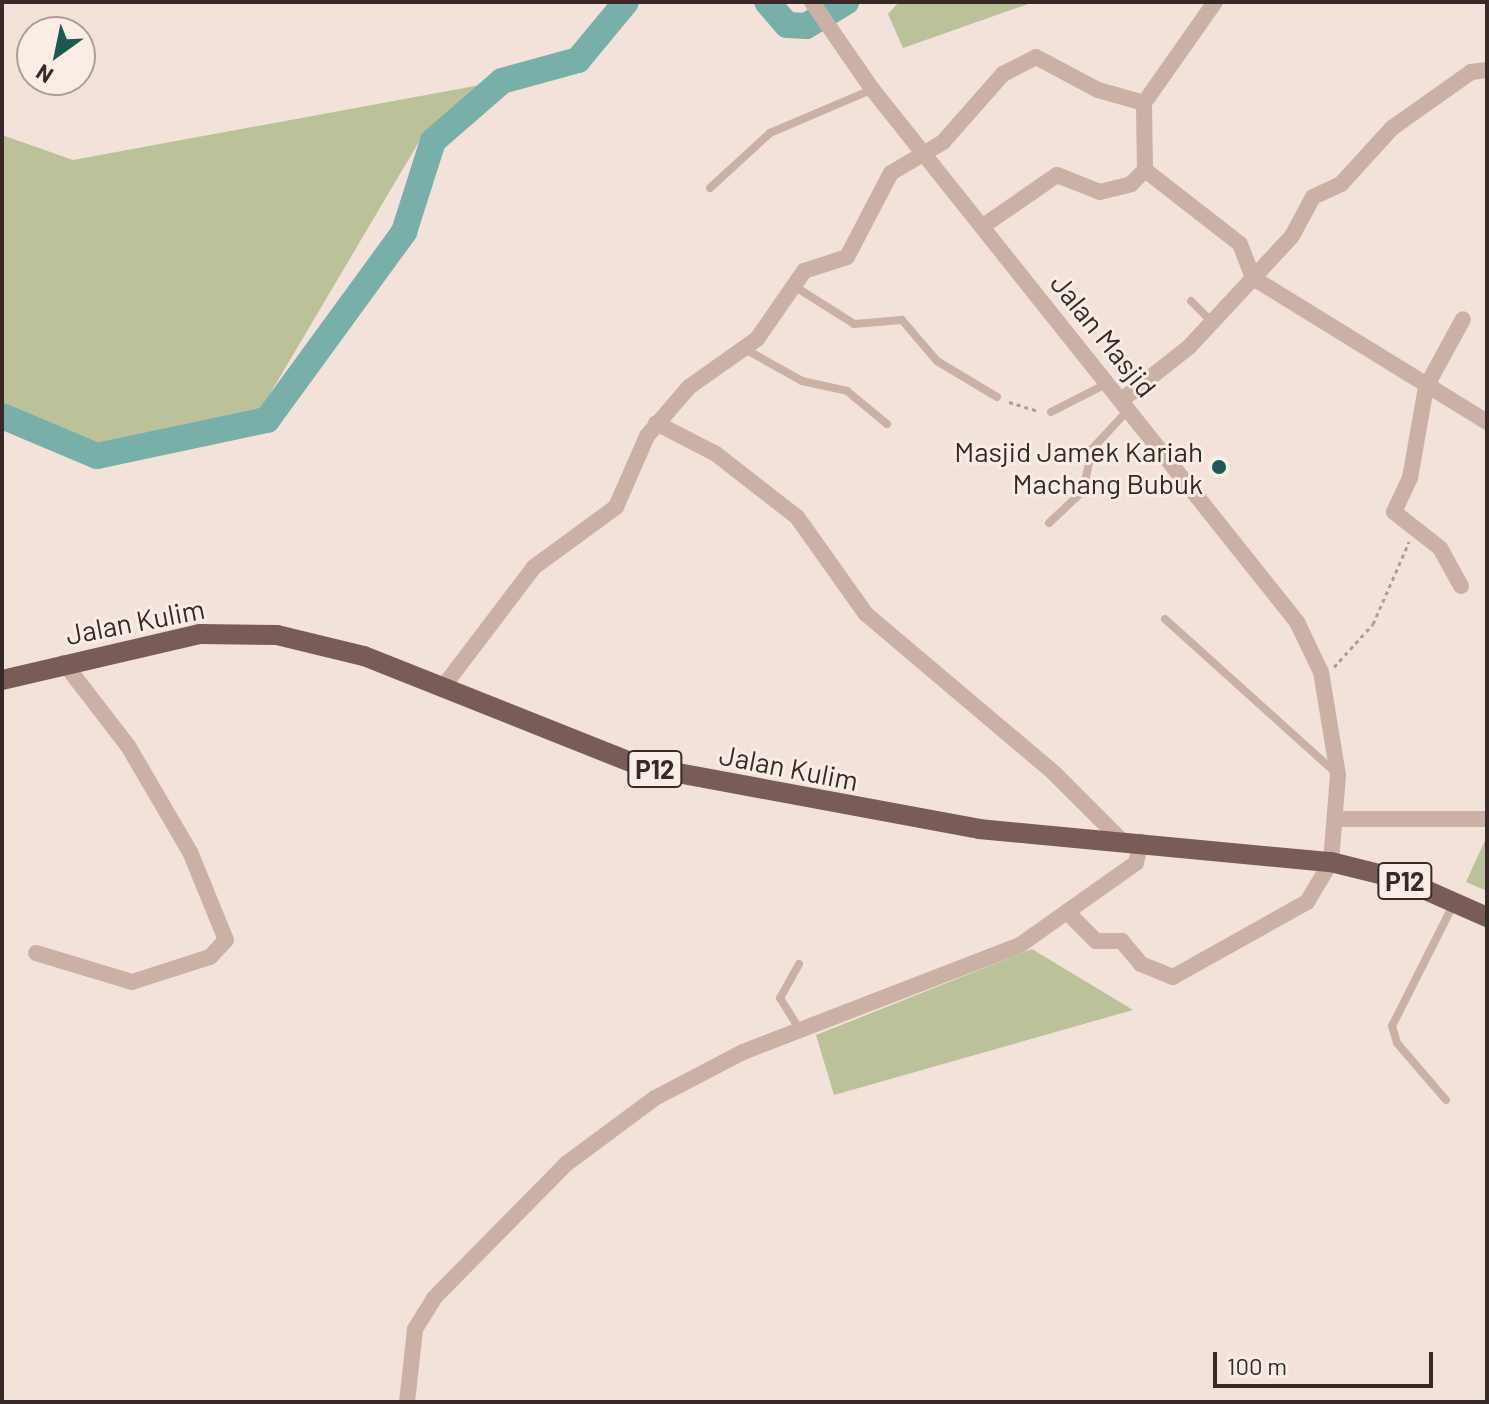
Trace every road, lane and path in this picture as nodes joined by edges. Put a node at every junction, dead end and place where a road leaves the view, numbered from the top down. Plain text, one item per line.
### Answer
1 (812, 2) edge
2 (1215, 2) edge
3 (1487, 70) edge
4 (872, 89) junction
5 (1144, 103) junction
6 (923, 151) junction
7 (1145, 170) junction
8 (710, 188) dead end
9 (983, 226) junction
10 (1253, 278) junction
11 (793, 285) junction
12 (1191, 301) dead end
13 (1463, 319) dead end
14 (1212, 322) junction
15 (744, 349) junction
16 (1109, 382) junction
17 (1426, 387) junction
18 (997, 397) joint
19 (1126, 404) junction
20 (1051, 412) joint
21 (1487, 422) edge
22 (656, 423) junction
23 (887, 424) dead end
24 (1049, 523) dead end
25 (1413, 531) junction
26 (1461, 586) dead end
27 (1165, 619) dead end
28 (64, 663) junction
29 (1322, 676) junction
30 (2, 680) edge
31 (443, 687) junction
32 (1338, 775) junction
33 (1335, 819) junction
34 (1487, 819) edge
35 (1131, 841) junction
36 (1331, 862) junction
37 (1455, 900) junction
38 (1067, 912) junction
39 (1487, 917) edge
40 (36, 953) dead end
41 (799, 964) dead end
42 (802, 1032) junction
43 (1446, 1100) dead end
44 (407, 1402) edge

1 - 4 street, Jalan Masjid
2 - 5 street
3 - 10 street
4 - 6 street, Jalan Masjid
4 - 8 lane
5 - 6 street
5 - 7 street
6 - 9 street, Jalan Masjid
6 - 11 street
7 - 9 street
7 - 10 street
9 - 16 street, Jalan Masjid
10 - 14 street
10 - 17 street
11 - 15 street
11 - 18 lane
12 - 14 lane
13 - 17 street
14 - 19 street
15 - 22 street
15 - 23 lane
16 - 19 street, Jalan Masjid
16 - 20 lane
17 - 21 street
17 - 25 street
18 - 20 path
19 - 24 lane
19 - 29 street, Jalan Masjid
22 - 31 street
22 - 35 street
25 - 26 street
25 - 29 path
27 - 32 lane
28 - 30 main road, Jalan Kulim / P12
28 - 31 main road, Jalan Kulim / P12
28 - 40 street
29 - 32 street, Jalan Masjid
31 - 35 main road, Jalan Kulim / P12
32 - 33 street, Jalan Masjid
33 - 34 street
33 - 36 street, Jalan Masjid
35 - 36 main road, Jalan Kulim / P12
35 - 38 street
36 - 37 main road, Jalan Kulim / P12
36 - 38 street
37 - 39 main road, Jalan Kulim / P12
37 - 43 lane
38 - 42 street
41 - 42 lane
42 - 44 street

